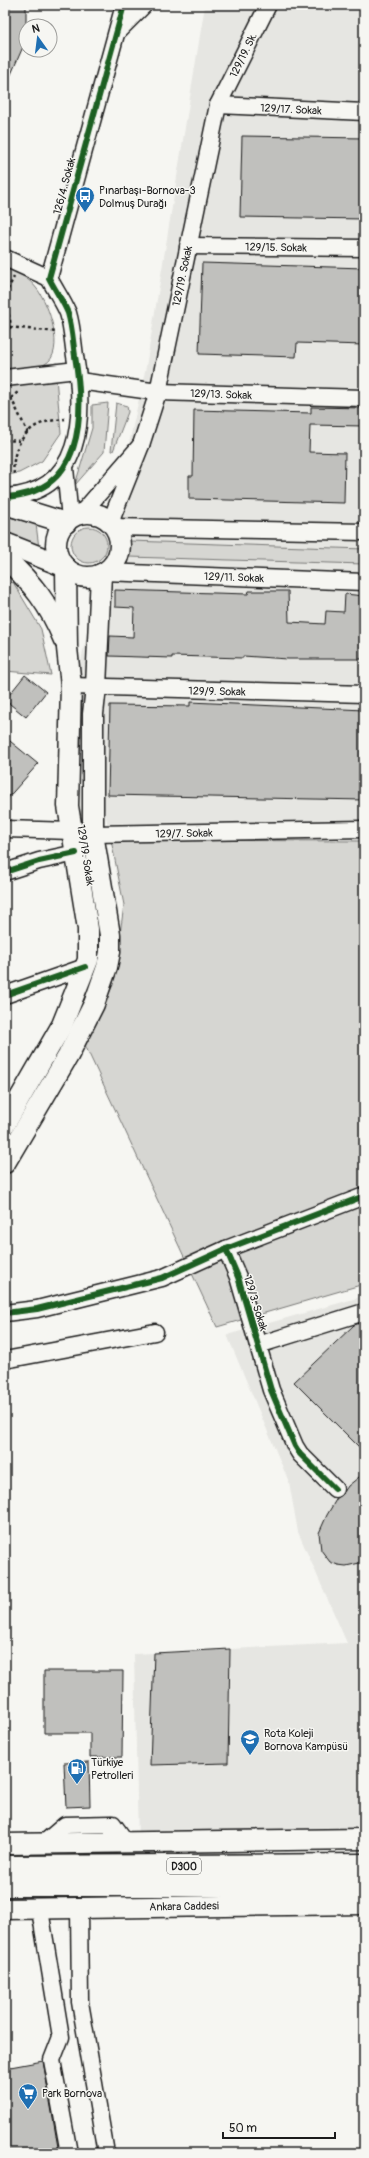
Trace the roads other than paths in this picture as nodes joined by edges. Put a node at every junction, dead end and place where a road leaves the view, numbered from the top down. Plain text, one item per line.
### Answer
1 (124, 5) edge
2 (144, 5) edge
3 (268, 5) edge
4 (116, 33) junction
5 (218, 105) junction
6 (364, 112) edge
7 (188, 246) junction
8 (364, 248) edge
9 (5, 258) edge
10 (49, 278) junction
11 (78, 375) junction
12 (5, 378) edge
13 (158, 392) junction
14 (364, 398) edge
15 (141, 445) junction
16 (65, 468) junction
17 (5, 497) edge
18 (5, 504) edge
19 (72, 518) junction
20 (112, 525) junction
21 (364, 532) edge
22 (5, 543) edge
23 (5, 558) edge
24 (64, 567) junction
25 (103, 573) junction
26 (364, 582) edge
27 (67, 648) junction
28 (71, 686) junction
29 (96, 688) junction
30 (364, 694) edge
31 (5, 829) edge
32 (364, 830) edge
33 (72, 831) junction
34 (93, 834) junction
35 (76, 853) junction
36 (5, 872) edge
37 (85, 967) junction
38 (5, 995) edge
39 (5, 1124) edge
40 (5, 1163) edge
41 (364, 1196) edge
42 (226, 1249) junction
43 (364, 1312) edge
44 (5, 1313) edge
45 (155, 1332) dead end
46 (258, 1345) junction
47 (5, 1360) edge
48 (335, 1490) dead end
49 (364, 1839) edge
50 (5, 1844) edge
51 (364, 1865) edge
52 (5, 1867) edge
53 (5, 1885) edge
54 (364, 1885) edge
55 (364, 1904) edge
56 (79, 1908) junction
57 (14, 1909) edge
58 (69, 2153) edge
59 (106, 2153) edge

1 - 4 street, 126/4. Sokak
2 - 4 street
3 - 5 street, 129/19. Sk.
4 - 10 street, 126/4. Sokak
5 - 6 street, 129/17. Sokak
5 - 7 street, 129/19. Sokak
7 - 8 street, 129/15. Sokak
7 - 13 street, 129/19. Sokak
9 - 10 street
10 - 11 street
11 - 12 street
11 - 13 street, 129/13. Sokak
11 - 16 street
13 - 14 street, 129/13. Sokak
13 - 15 street, 129/19. Sokak
15 - 19 street, 129/19. Sokak
15 - 20 street, 129/19. Sokak
16 - 17 street
16 - 19 street
18 - 19 main road
19 - 20 main road
19 - 24 main road
20 - 21 street
20 - 25 main road
22 - 24 main road
23 - 27 main road
24 - 25 main road
24 - 27 main road, 129/19. Sokak
25 - 26 street, 129/11. Sokak
25 - 29 main road, 129/19. Sokak
27 - 28 main road, 129/19. Sokak
28 - 29 street, 129/9. Sokak
28 - 33 main road, 129/19. Sokak
29 - 30 street, 129/9. Sokak
29 - 34 main road, 129/19. Sokak
31 - 33 street, 129/7. Sokak
32 - 34 street, 129/7. Sokak
33 - 34 street, 129/7. Sokak
33 - 35 main road, 129/19. Sokak
34 - 40 main road, 129/19. Sokak
35 - 36 street
35 - 37 main road, 129/19. Sokak
37 - 38 street
37 - 39 main road, 129/19. Sokak
41 - 42 street
42 - 44 street
42 - 46 street, 129/3. Sokak
43 - 46 street
45 - 47 street
46 - 48 street, 129/3. Sokak
49 - 50 main road
51 - 52 highway, D300
53 - 54 highway, Ankara Caddesi / D300
55 - 56 main road, Ankara Caddesi
56 - 57 main road, Ankara Caddesi
56 - 59 street
57 - 58 street

